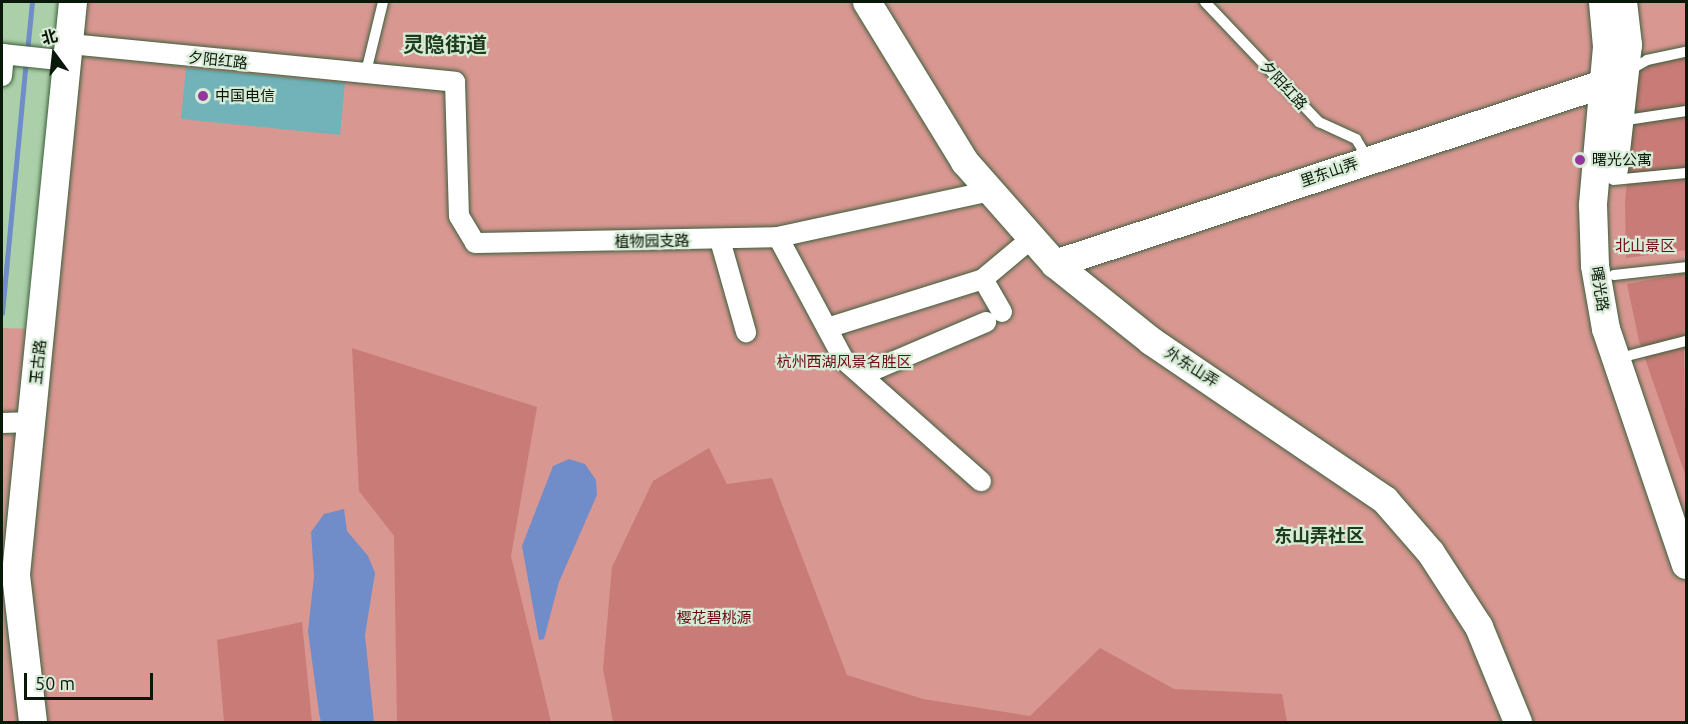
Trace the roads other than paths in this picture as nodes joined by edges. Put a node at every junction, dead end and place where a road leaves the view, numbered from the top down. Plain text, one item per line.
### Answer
1 (73, 2) edge
2 (384, 2) edge
3 (867, 2) edge
4 (1205, 2) edge
5 (1603, 2) edge
6 (1623, 2) edge
7 (69, 52) junction
8 (1686, 52) edge
9 (3, 54) edge
10 (2, 76) edge
11 (365, 76) junction
12 (1614, 79) junction
13 (455, 82) joint
14 (1686, 111) edge
15 (1620, 121) junction
16 (1368, 159) junction
17 (1686, 173) edge
18 (1613, 180) junction
19 (990, 191) junction
20 (778, 237) junction
21 (1032, 238) junction
22 (720, 240) junction
23 (1055, 264) junction
24 (1686, 267) edge
25 (1614, 275) junction
26 (983, 279) junction
27 (827, 328) junction
28 (746, 332) dead end
29 (1686, 341) edge
30 (1631, 355) junction
31 (862, 375) junction
32 (32, 422) junction
33 (2, 423) edge
34 (981, 481) dead end
35 (1686, 513) edge
36 (1686, 565) edge
37 (33, 723) edge
38 (1518, 723) edge

1 - 7 street, 玉古路
2 - 11 lane
3 - 19 street, 外东山弄
4 - 16 lane, 夕阳红路
5 - 12 street, 曙光路
6 - 12 street, 曙光路
7 - 9 street, 夕阳红路
7 - 11 street, 夕阳红路
7 - 32 street, 玉古路
8 - 12 lane
9 - 10 street
11 - 13 street, 夕阳红路
12 - 15 street, 曙光路
12 - 16 street, 里东山弄
12 - 36 street, 曙光路
13 - 22 street, 植物园支路
14 - 15 lane
15 - 18 street, 曙光路
16 - 23 street, 里东山弄
17 - 18 lane
18 - 25 street, 曙光路
19 - 20 street, 植物园支路
19 - 21 street, 外东山弄
20 - 22 street, 植物园支路
20 - 27 street
21 - 23 street, 外东山弄
21 - 26 street
22 - 28 street
23 - 38 street, 外东山弄
24 - 25 lane
25 - 30 street, 曙光路
26 - 27 street
26 - 31 street
27 - 31 street
29 - 30 lane
30 - 35 street, 曙光路
31 - 34 street
32 - 33 street
32 - 37 street, 玉古路

